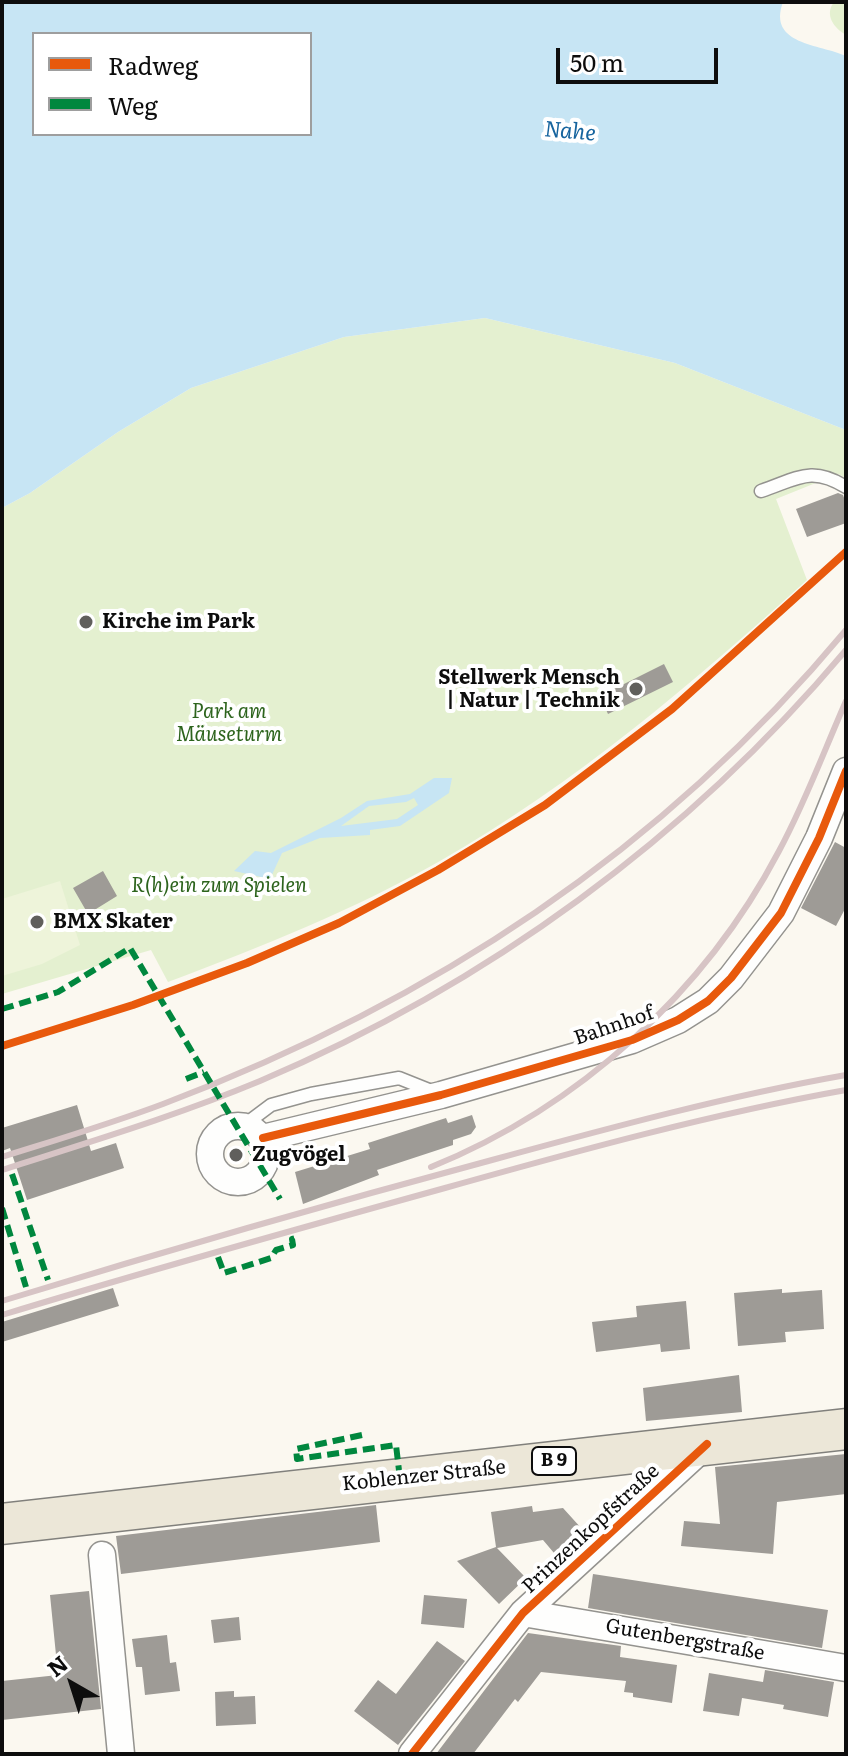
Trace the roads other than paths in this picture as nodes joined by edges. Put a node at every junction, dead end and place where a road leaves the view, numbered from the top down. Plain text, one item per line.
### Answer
1 (846, 487) edge
2 (761, 491) dead end
3 (846, 771) edge
4 (253, 1132) dead end
5 (846, 1429) edge
6 (707, 1444) junction
7 (2, 1524) edge
8 (102, 1555) dead end
9 (523, 1613) junction
10 (846, 1668) edge
11 (121, 1754) edge
12 (412, 1754) edge

1 - 2 lane
3 - 4 street, Bahnhof
5 - 6 main road, Koblenzer Straße / B 9
6 - 7 main road, Koblenzer Straße / B 9
6 - 9 street, Prinzenkopfstraße
8 - 11 street
9 - 10 street, Gutenbergstraße
9 - 12 street, Prinzenkopfstraße

